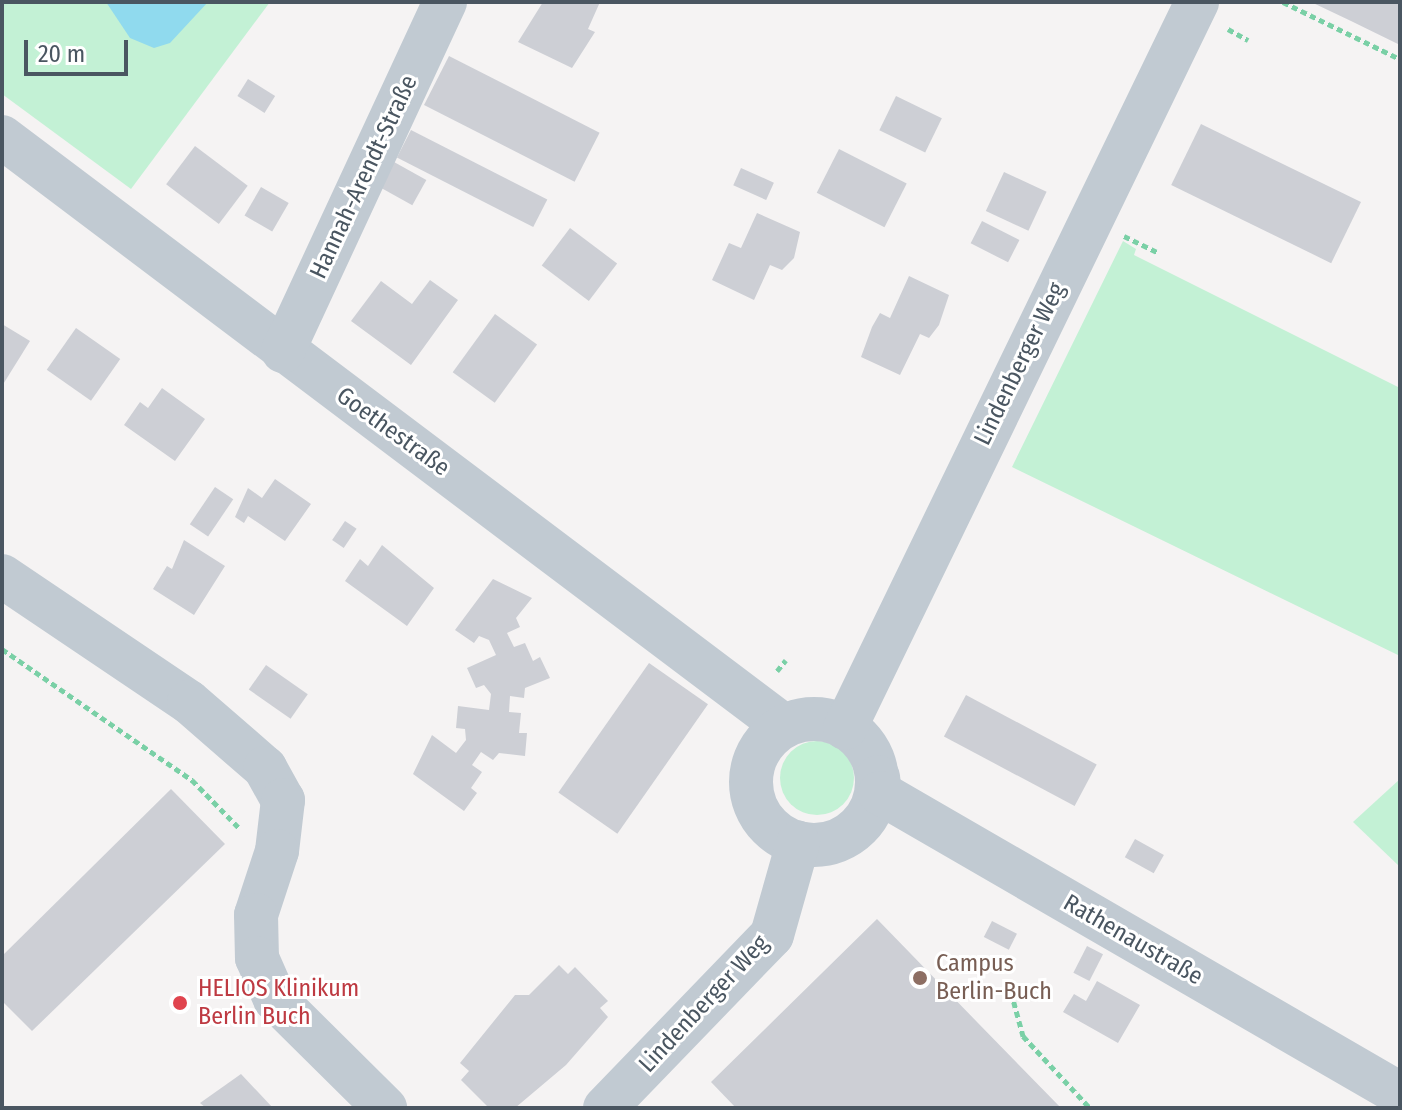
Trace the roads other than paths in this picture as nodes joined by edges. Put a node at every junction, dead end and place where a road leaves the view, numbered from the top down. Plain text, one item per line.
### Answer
1 (445, 2) edge
2 (1209, 13) edge
3 (2, 137) edge
4 (283, 351) junction
5 (2, 576) edge
6 (784, 726) junction
7 (845, 728) junction
8 (878, 777) junction
9 (798, 843) junction
10 (1400, 1094) edge
11 (385, 1108) edge
12 (605, 1108) edge

1 - 4 street, Hannah-Arendt-Straße
2 - 7 street, Lindenberger Weg
3 - 4 street, Goethestraße
4 - 6 street, Goethestraße
5 - 11 street
6 - 7 street
6 - 9 street
7 - 8 street
8 - 9 street
8 - 10 street, Rathenaustraße
9 - 12 street, Lindenberger Weg

